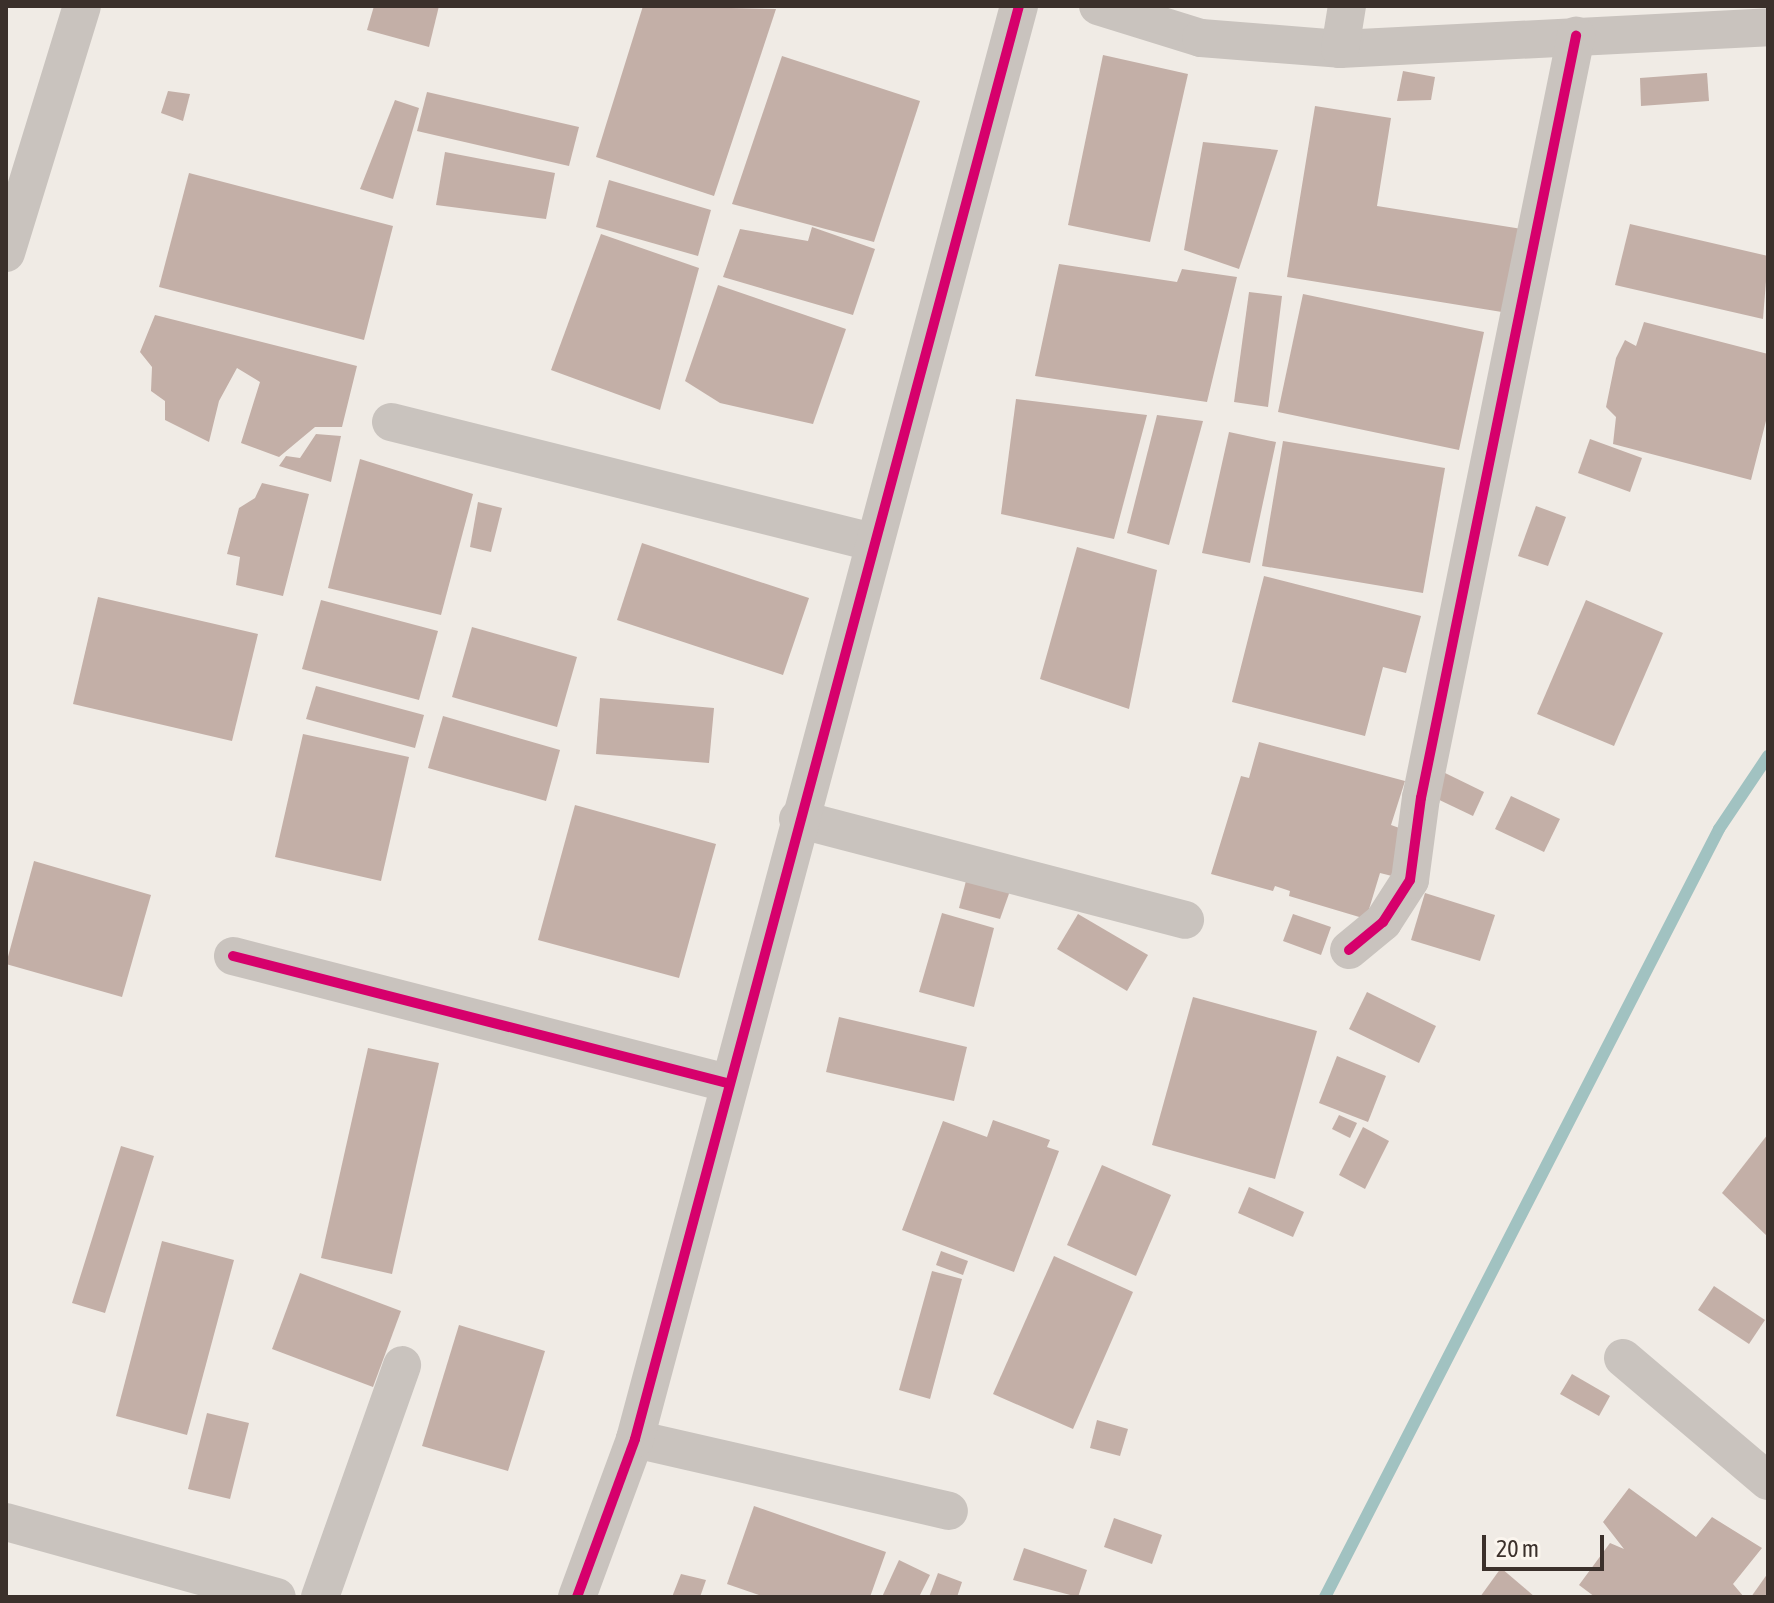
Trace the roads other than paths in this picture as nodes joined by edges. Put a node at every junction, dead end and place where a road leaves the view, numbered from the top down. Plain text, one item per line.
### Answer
1 (82, 6) edge
2 (1019, 6) edge
3 (1098, 6) edge
4 (1347, 6) edge
5 (1768, 27) edge
6 (1576, 36) junction
7 (1340, 49) junction
8 (6, 253) edge
9 (391, 422) dead end
10 (873, 542) junction
11 (798, 819) junction
12 (1185, 920) dead end
13 (1349, 950) dead end
14 (233, 956) dead end
15 (727, 1083) junction
16 (1623, 1358) dead end
17 (402, 1365) dead end
18 (635, 1439) junction
19 (1768, 1481) edge
20 (949, 1511) dead end
21 (6, 1522) edge
22 (277, 1597) edge
23 (320, 1597) edge
24 (577, 1597) edge

1 - 8 street
2 - 10 street
3 - 7 street
4 - 7 street
5 - 6 street
6 - 7 street
6 - 13 street
9 - 10 street
10 - 11 street
11 - 12 street
11 - 15 street
14 - 15 street
15 - 18 street
16 - 19 street
17 - 23 street
18 - 20 street
18 - 24 street
21 - 22 street

